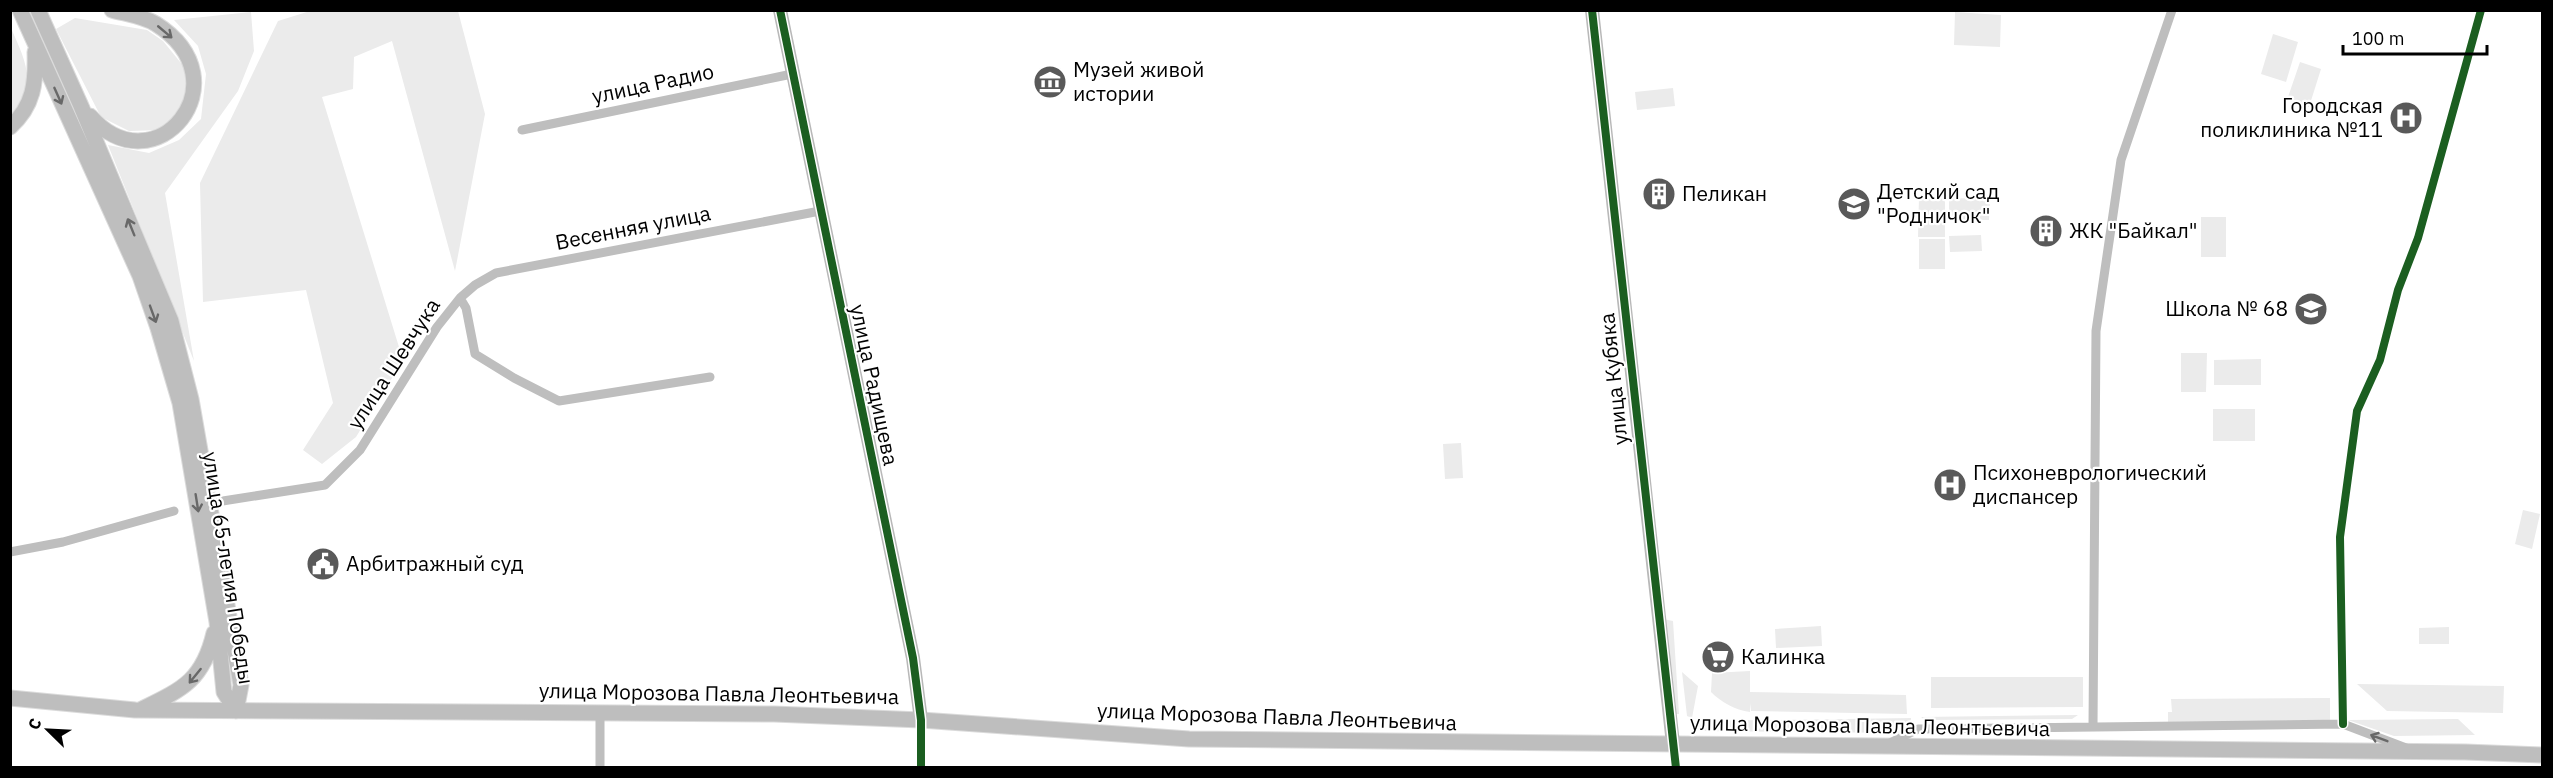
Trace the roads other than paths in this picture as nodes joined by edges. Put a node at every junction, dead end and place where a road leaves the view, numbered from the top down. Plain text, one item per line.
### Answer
1 (20, 10) edge
2 (38, 10) edge
3 (112, 10) edge
4 (780, 10) edge
5 (1592, 10) edge
6 (2172, 10) edge
7 (2481, 10) edge
8 (34, 43) junction
9 (792, 74) junction
10 (81, 106) junction
11 (10, 127) edge
12 (522, 130) dead end
13 (820, 211) junction
14 (460, 298) junction
15 (710, 377) dead end
16 (210, 503) junction
17 (174, 511) dead end
18 (10, 552) edge
19 (217, 622) junction
20 (10, 698) edge
21 (139, 710) junction
22 (236, 711) junction
23 (600, 712) junction
24 (921, 720) junction
25 (2343, 724) junction
26 (2093, 726) junction
27 (1673, 744) junction
28 (1881, 748) junction
29 (2415, 751) junction
30 (2542, 755) edge
31 (600, 768) edge
32 (921, 768) edge
33 (1676, 768) edge

1 - 8 main road, улица 65-летия Победы
2 - 10 main road, улица 65-летия Победы
3 -> 10 main road
4 - 9 street, улица Радищева
5 - 27 street, улица Кубяка
6 - 26 street
7 - 25 street
8 - 11 main road
8 -> 19 main road, улица 65-летия Победы
9 - 12 street, улица Радио
9 - 13 street, улица Радищева
16 -> 10 main road, улица 65-летия Победы
13 - 14 street, Весенняя улица
13 - 24 street, улица Радищева
14 - 15 street, улица Шевчука
14 - 16 street, улица Шевчука
16 - 22 main road, улица 65-летия Победы
17 - 18 street
19 -> 21 main road
19 - 22 main road, улица 65-летия Победы
20 - 21 main road, улица Морозова Павла Леонтьевича
21 - 22 main road, улица Морозова Павла Леонтьевича
22 - 23 main road, улица Морозова Павла Леонтьевича
23 - 24 main road, улица Морозова Павла Леонтьевича
23 - 31 street
24 - 27 main road, улица Морозова Павла Леонтьевича
24 - 32 street, улица Радищева
25 - 26 street
29 -> 25 street
26 - 28 street
27 - 28 main road, улица Морозова Павла Леонтьевича
27 - 33 street
28 - 29 main road, улица Морозова Павла Леонтьевича
29 - 30 main road, улица Морозова Павла Леонтьевича

